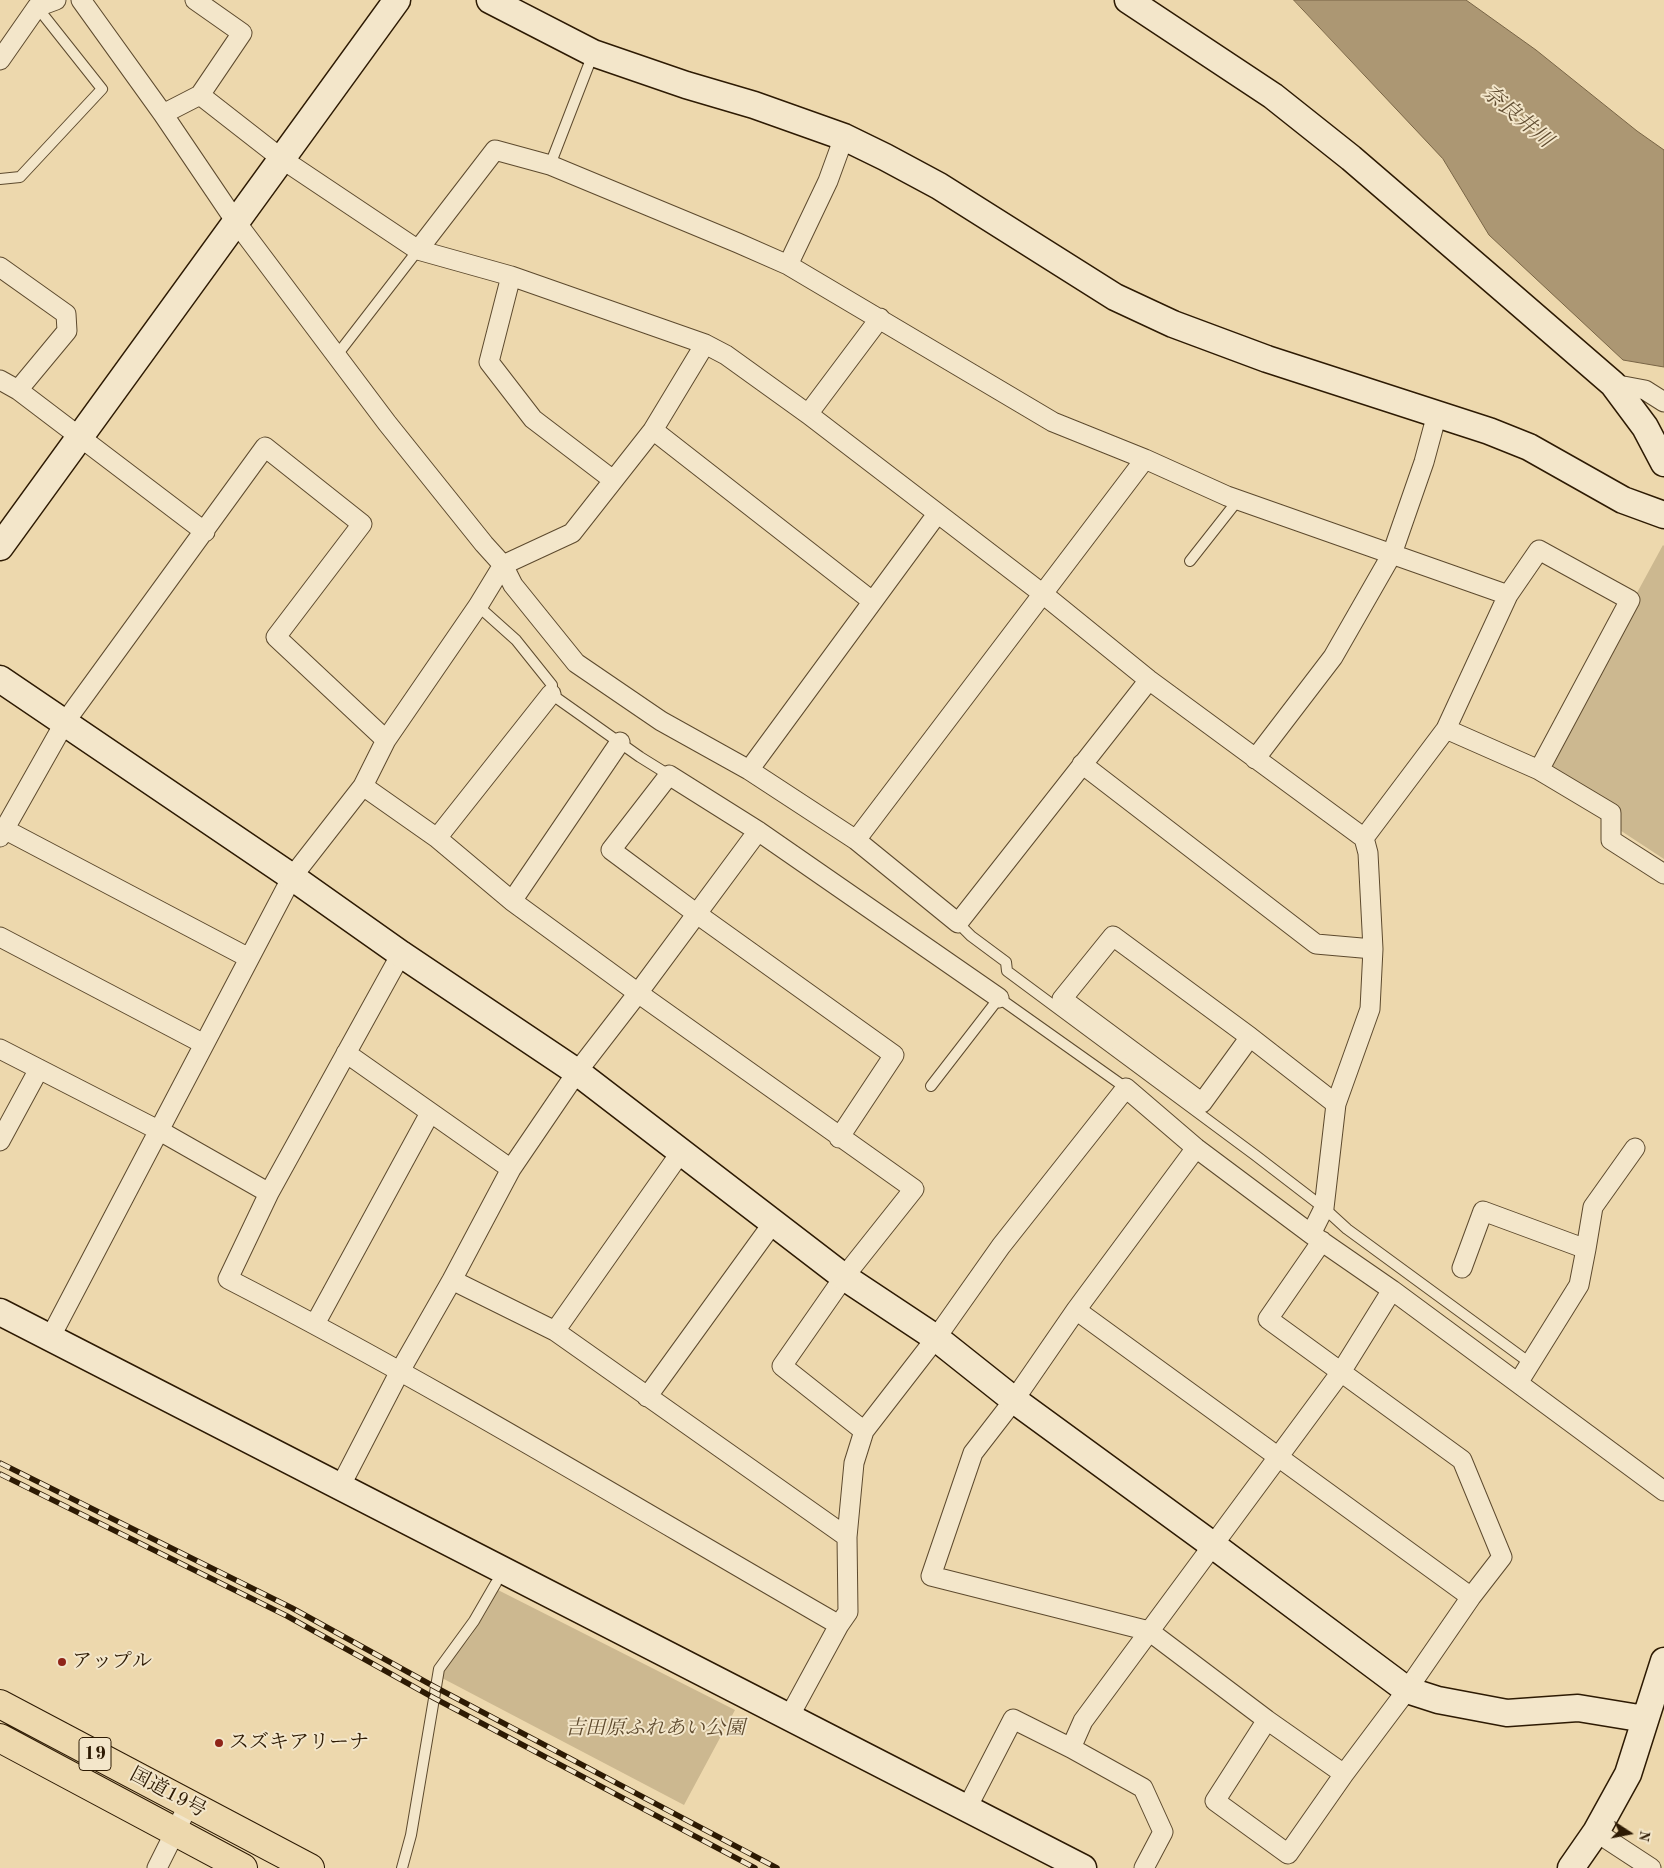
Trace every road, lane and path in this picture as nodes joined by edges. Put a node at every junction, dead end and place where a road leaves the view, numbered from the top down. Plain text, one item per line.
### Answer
1 (56, 0) edge
2 (81, 0) edge
3 (195, 0) edge
4 (397, 0) edge
5 (490, 0) edge
6 (1128, 0) edge
7 (30, 3) edge
8 (594, 53) junction
9 (0, 60) edge
10 (200, 94) junction
11 (162, 114) junction
12 (844, 137) junction
13 (282, 159) junction
14 (550, 165) junction
15 (0, 179) edge
16 (236, 222) junction
17 (418, 250) junction
18 (788, 265) junction
19 (0, 267) edge
20 (511, 276) junction
21 (880, 318) junction
22 (705, 344) junction
23 (337, 355) junction
24 (0, 380) edge
25 (1613, 384) junction
26 (18, 390) junction
27 (1664, 402) edge
28 (808, 414) junction
29 (1437, 414) junction
30 (653, 430) junction
31 (80, 437) junction
32 (1145, 459) junction
33 (1664, 463) edge
34 (613, 480) junction
35 (1238, 500) junction
36 (937, 514) junction
37 (1664, 515) edge
38 (205, 532) junction
39 (0, 547) edge
40 (1392, 554) junction
41 (1190, 561) dead end
42 (503, 565) junction
43 (1043, 594) junction
44 (1508, 595) junction
45 (872, 600) junction
46 (478, 606) junction
47 (0, 678) edge
48 (1149, 680) junction
49 (551, 694) junction
50 (65, 722) junction
51 (1446, 729) junction
52 (386, 740) junction
53 (620, 742) junction
54 (1256, 759) junction
55 (1082, 764) junction
56 (749, 770) junction
57 (1539, 770) junction
58 (669, 775) junction
59 (362, 786) junction
60 (758, 831) junction
61 (2, 833) edge
62 (437, 838) junction
63 (1364, 838) junction
64 (856, 840) junction
65 (1664, 874) edge
66 (292, 877) junction
67 (512, 901) junction
68 (697, 914) junction
69 (958, 923) junction
70 (0, 937) edge
71 (1373, 949) junction
72 (401, 954) junction
73 (249, 958) junction
74 (638, 994) junction
75 (999, 998) junction
76 (1250, 1037) junction
77 (204, 1044) junction
78 (0, 1049) edge
79 (346, 1053) junction
80 (39, 1069) junction
81 (577, 1072) junction
82 (931, 1086) dead end
83 (1126, 1088) junction
84 (1336, 1104) junction
85 (430, 1112) junction
86 (160, 1131) junction
87 (839, 1138) junction
88 (0, 1141) edge
89 (1196, 1148) junction
90 (1635, 1148) dead end
91 (681, 1152) junction
92 (511, 1169) junction
93 (269, 1193) junction
94 (1324, 1208) junction
95 (773, 1223) junction
96 (1316, 1237) junction
97 (1586, 1249) junction
98 (1462, 1268) dead end
99 (844, 1278) junction
100 (452, 1280) junction
101 (1392, 1290) junction
102 (1076, 1310) junction
103 (0, 1312) edge
104 (315, 1324) junction
105 (555, 1331) junction
106 (50, 1338) junction
107 (936, 1338) junction
108 (1530, 1363) junction
109 (400, 1371) junction
110 (1341, 1372) junction
111 (1518, 1383) junction
112 (646, 1397) junction
113 (1014, 1400) junction
114 (864, 1431) junction
115 (1279, 1457) junction
116 (340, 1486) junction
117 (1664, 1491) edge
118 (847, 1538) junction
119 (1214, 1546) junction
120 (496, 1583) dead end
121 (1471, 1597) junction
122 (838, 1625) junction
123 (1149, 1631) junction
124 (1664, 1660) edge
125 (1406, 1690) junction
126 (0, 1704) edge
127 (789, 1717) junction
128 (1645, 1719) junction
129 (1267, 1720) junction
130 (0, 1738) edge
131 (1071, 1748) junction
132 (1344, 1774) junction
133 (189, 1804) junction
134 (967, 1808) junction
135 (175, 1832) junction
136 (1596, 1832) junction
137 (158, 1868) edge
138 (243, 1868) edge
139 (310, 1868) edge
140 (402, 1868) edge
141 (1083, 1868) edge
142 (1144, 1868) edge
143 (1571, 1868) edge
144 (1651, 1868) edge

1 - 7 street
2 - 11 street
3 - 10 street
4 - 13 street
5 - 8 street
6 - 25 street
7 - 9 street
7 - 15 lane
8 - 12 street
8 - 14 lane
10 - 11 street
10 - 13 street
11 - 16 street
12 - 18 street
12 - 29 street
13 - 16 street
13 - 17 street
14 - 17 street
14 - 18 street
16 - 23 street
16 - 31 street
17 - 20 street
17 - 23 lane
18 - 21 street
19 - 26 street
20 - 22 street
20 - 34 street
21 - 28 street
21 - 32 street
22 - 28 street
22 - 30 street
23 - 42 street
24 - 26 street
25 - 27 street
25 - 33 street
26 - 31 street
28 - 36 street
29 - 37 street
29 - 40 street
30 - 34 street
30 - 45 street
31 - 38 street
31 - 39 street
32 - 35 street
32 - 43 street
34 - 42 street
35 - 40 street
35 - 41 lane
36 - 43 street
36 - 45 street
38 - 50 street
38 - 52 street
40 - 44 street
40 - 54 street
42 - 46 street
42 - 56 street
43 - 48 street
43 - 64 street
44 - 51 street
44 - 57 street
45 - 56 street
46 - 49 lane
46 - 52 street
47 - 50 street
48 - 54 street
48 - 55 street
49 - 53 lane
49 - 62 street
50 - 61 street
50 - 66 street
51 - 57 street
51 - 63 street
52 - 59 street
53 - 58 lane
53 - 67 street
54 - 63 street
55 - 69 street
55 - 71 street
56 - 64 street
57 - 65 street
58 - 60 street
58 - 68 street
59 - 62 street
59 - 66 street
60 - 68 street
60 - 75 street
61 - 73 street
62 - 67 street
63 - 71 street
64 - 69 street
66 - 72 street
66 - 73 street
67 - 74 street
68 - 74 street
68 - 87 street
69 - 94 lane
70 - 77 street
71 - 84 street
72 - 79 street
72 - 81 street
73 - 77 street
74 - 81 street
74 - 87 street
75 - 82 lane
75 - 83 lane
76 - 76 street
76 - 84 street
77 - 86 street
78 - 80 street
79 - 85 street
79 - 93 street
80 - 86 street
80 - 88 street
81 - 91 street
81 - 92 street
83 - 89 street
83 - 107 street
84 - 94 street
85 - 92 street
85 - 104 street
86 - 93 street
86 - 106 street
87 - 99 street
89 - 96 street
89 - 102 street
90 - 97 street
91 - 95 street
91 - 105 street
92 - 100 street
93 - 104 street
94 - 96 street
94 - 108 lane
95 - 99 street
95 - 112 street
96 - 101 street
96 - 110 street
97 - 98 street
97 - 108 street
99 - 107 street
99 - 114 street
100 - 105 street
100 - 109 street
101 - 110 street
101 - 111 street
102 - 113 street
102 - 115 street
103 - 106 street
104 - 109 street
105 - 112 street
106 - 116 street
107 - 113 street
107 - 114 street
108 - 111 street
109 - 116 street
109 - 122 street
110 - 115 street
110 - 121 street
111 - 117 street
112 - 118 street
113 - 119 street
113 - 123 street
114 - 118 street
115 - 119 street
115 - 121 street
116 - 127 street
118 - 122 street
119 - 123 street
119 - 125 street
120 - 140 lane
121 - 125 street
122 - 127 street
123 - 129 street
123 - 131 street
124 - 128 street
125 - 128 street
125 - 132 street
126 - 133 highway, 国道19号 / 19
127 - 134 street
128 - 136 street
129 - 132 street
129 - 132 street
130 - 135 highway, 国道19号 / 19
131 - 134 street
131 - 142 street
133 - 135 street
133 - 139 highway, 国道19号 / 19
134 - 141 street
135 - 137 street
135 - 138 highway, 国道19号 / 19
136 - 143 street
136 - 144 street

